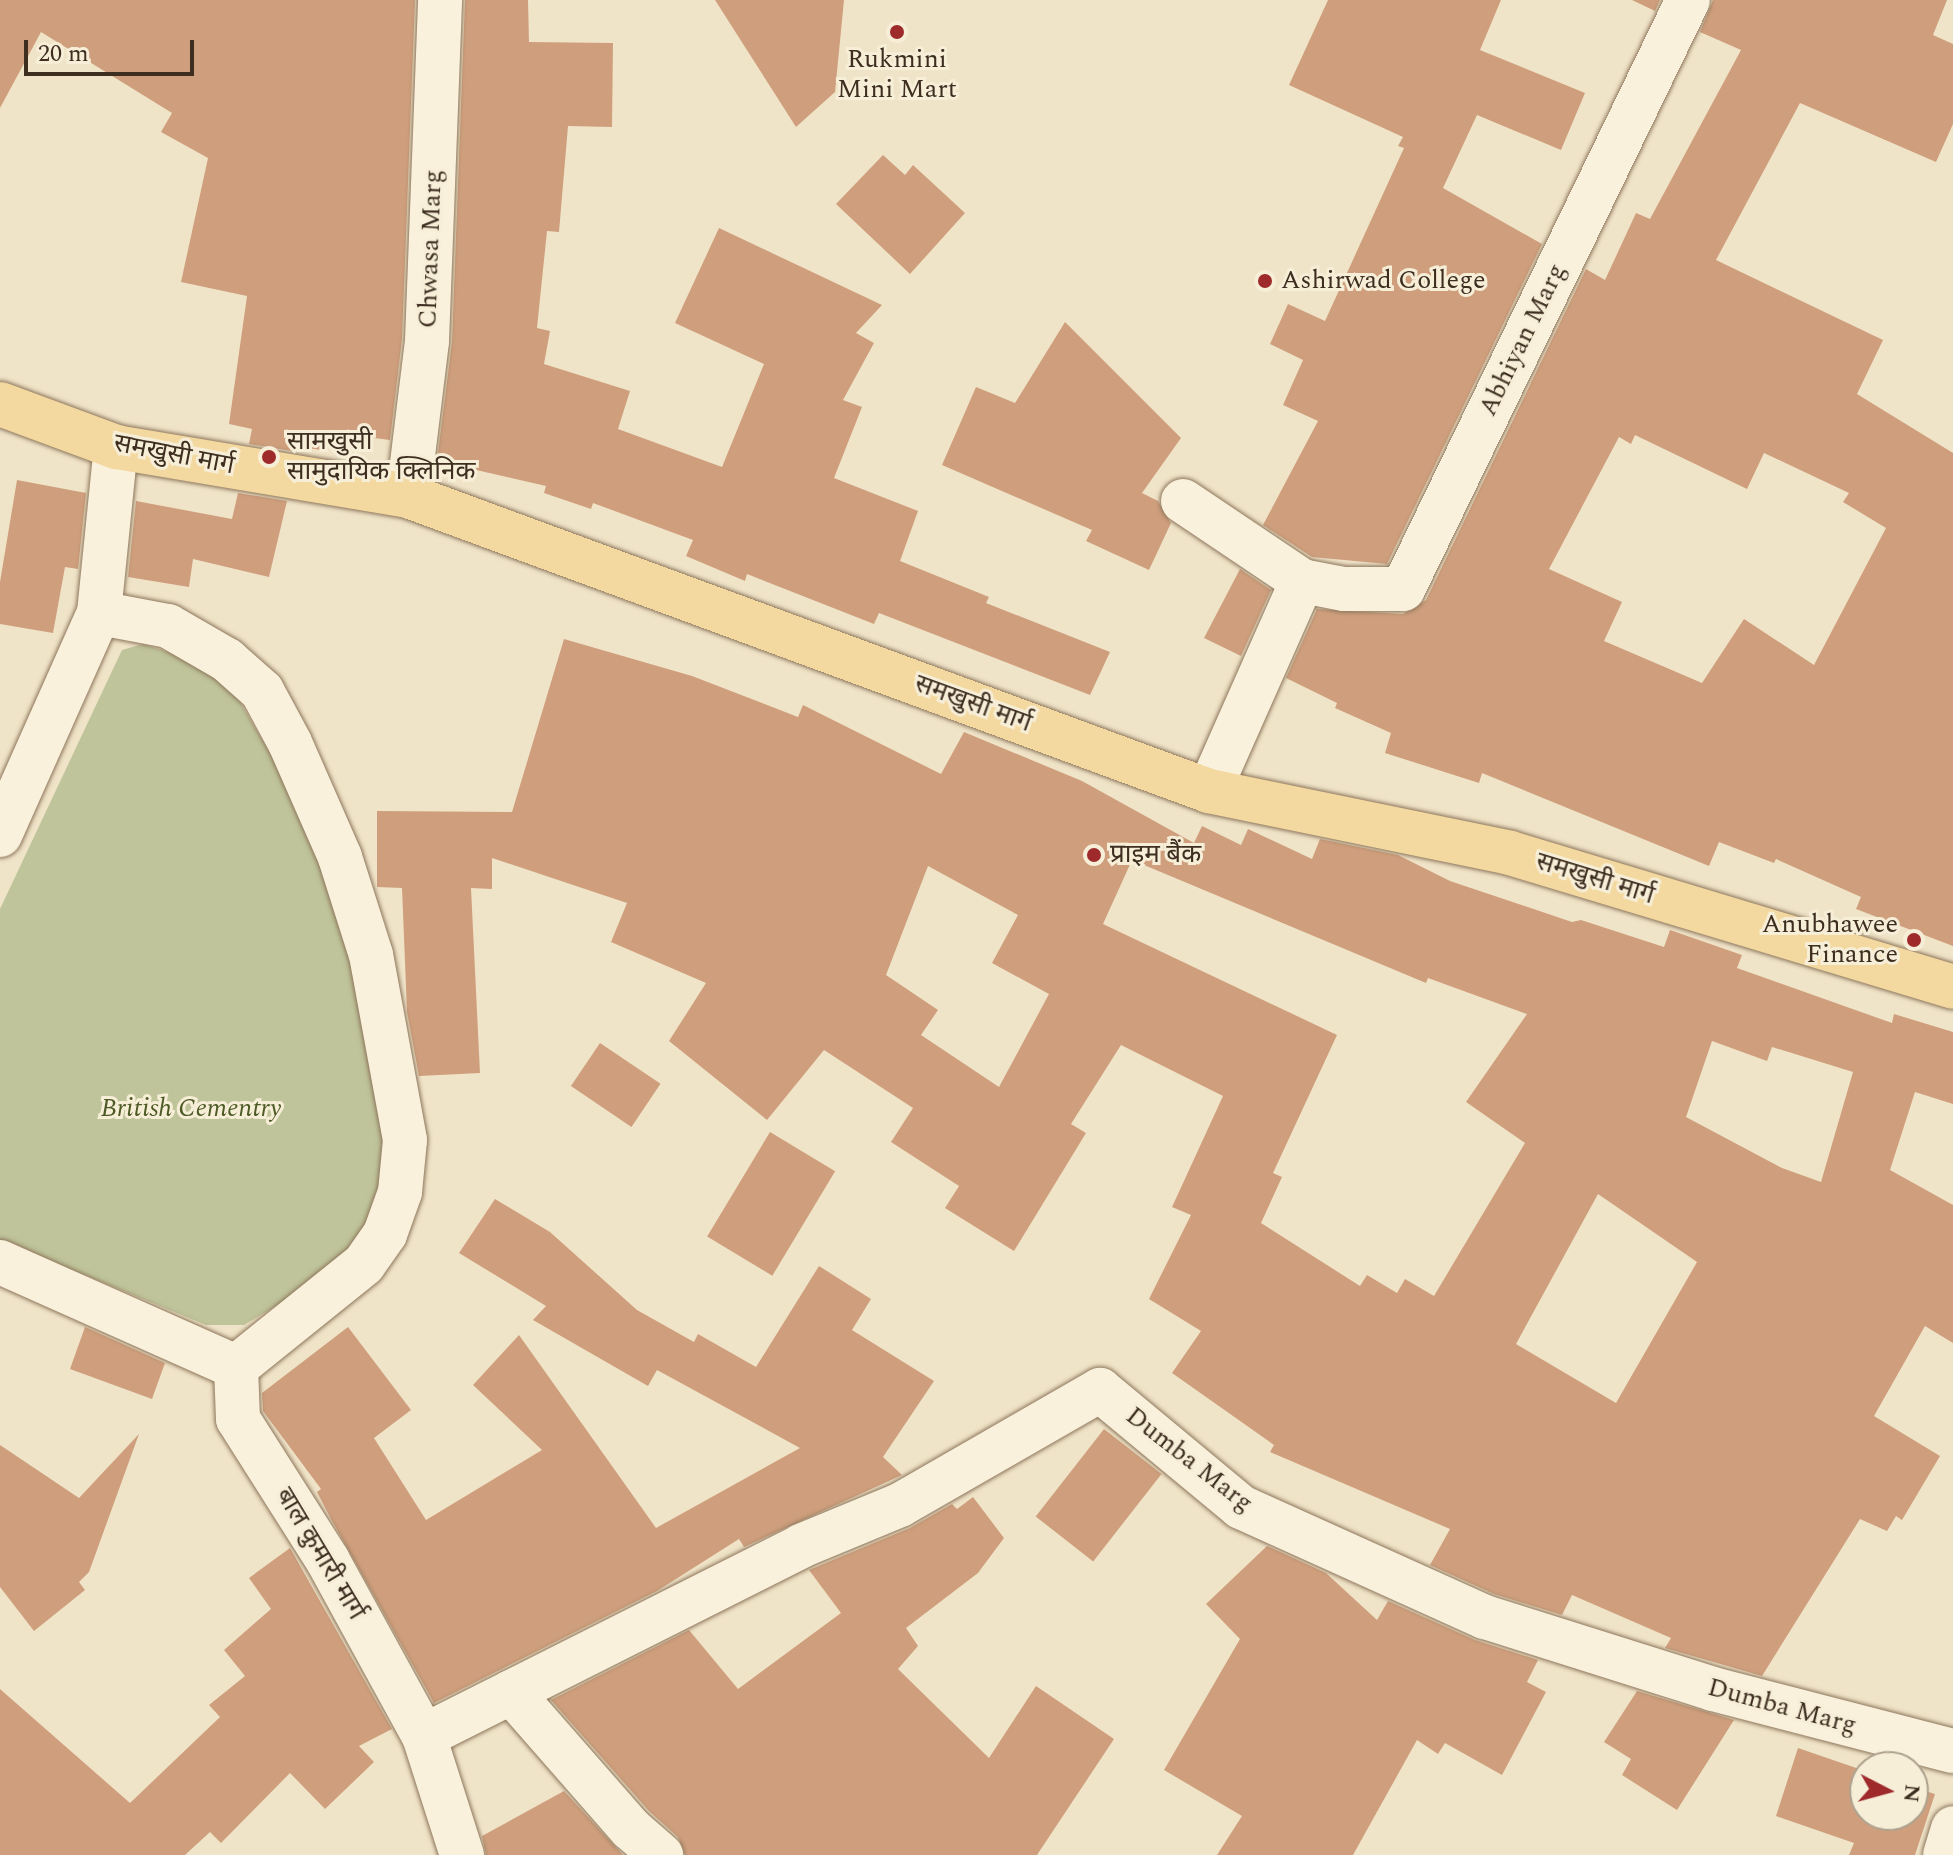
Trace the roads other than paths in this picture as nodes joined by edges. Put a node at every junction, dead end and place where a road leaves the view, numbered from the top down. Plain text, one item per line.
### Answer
1 (440, 0) edge
2 (1688, 0) edge
3 (0, 404) edge
4 (116, 447) junction
5 (408, 496) junction
6 (1183, 501) dead end
7 (1302, 581) junction
8 (99, 613) junction
9 (1209, 791) junction
10 (0, 835) edge
11 (1953, 987) edge
12 (0, 1262) edge
13 (236, 1367) junction
14 (511, 1692) junction
15 (424, 1736) junction
16 (1953, 1751) edge
17 (1953, 1828) edge
18 (462, 1855) edge
19 (661, 1855) edge
20 (1945, 1855) edge

1 - 5 street, Chwasa Marg
2 - 7 street, Abhiyan Marg
3 - 4 main road, समखुसी मार्ग
4 - 5 main road, समखुसी मार्ग
4 - 8 street
5 - 9 main road, समखुसी मार्ग
6 - 7 street, Abhiyan Marg
7 - 9 street
8 - 10 street
8 - 13 street
9 - 11 main road, समखुसी मार्ग
12 - 13 street
13 - 15 street, बाल कुमारी मार्ग
14 - 15 street
14 - 16 street, Dumba Marg
14 - 19 street
15 - 18 street, बाल कुमारी मार्ग
17 - 20 street

